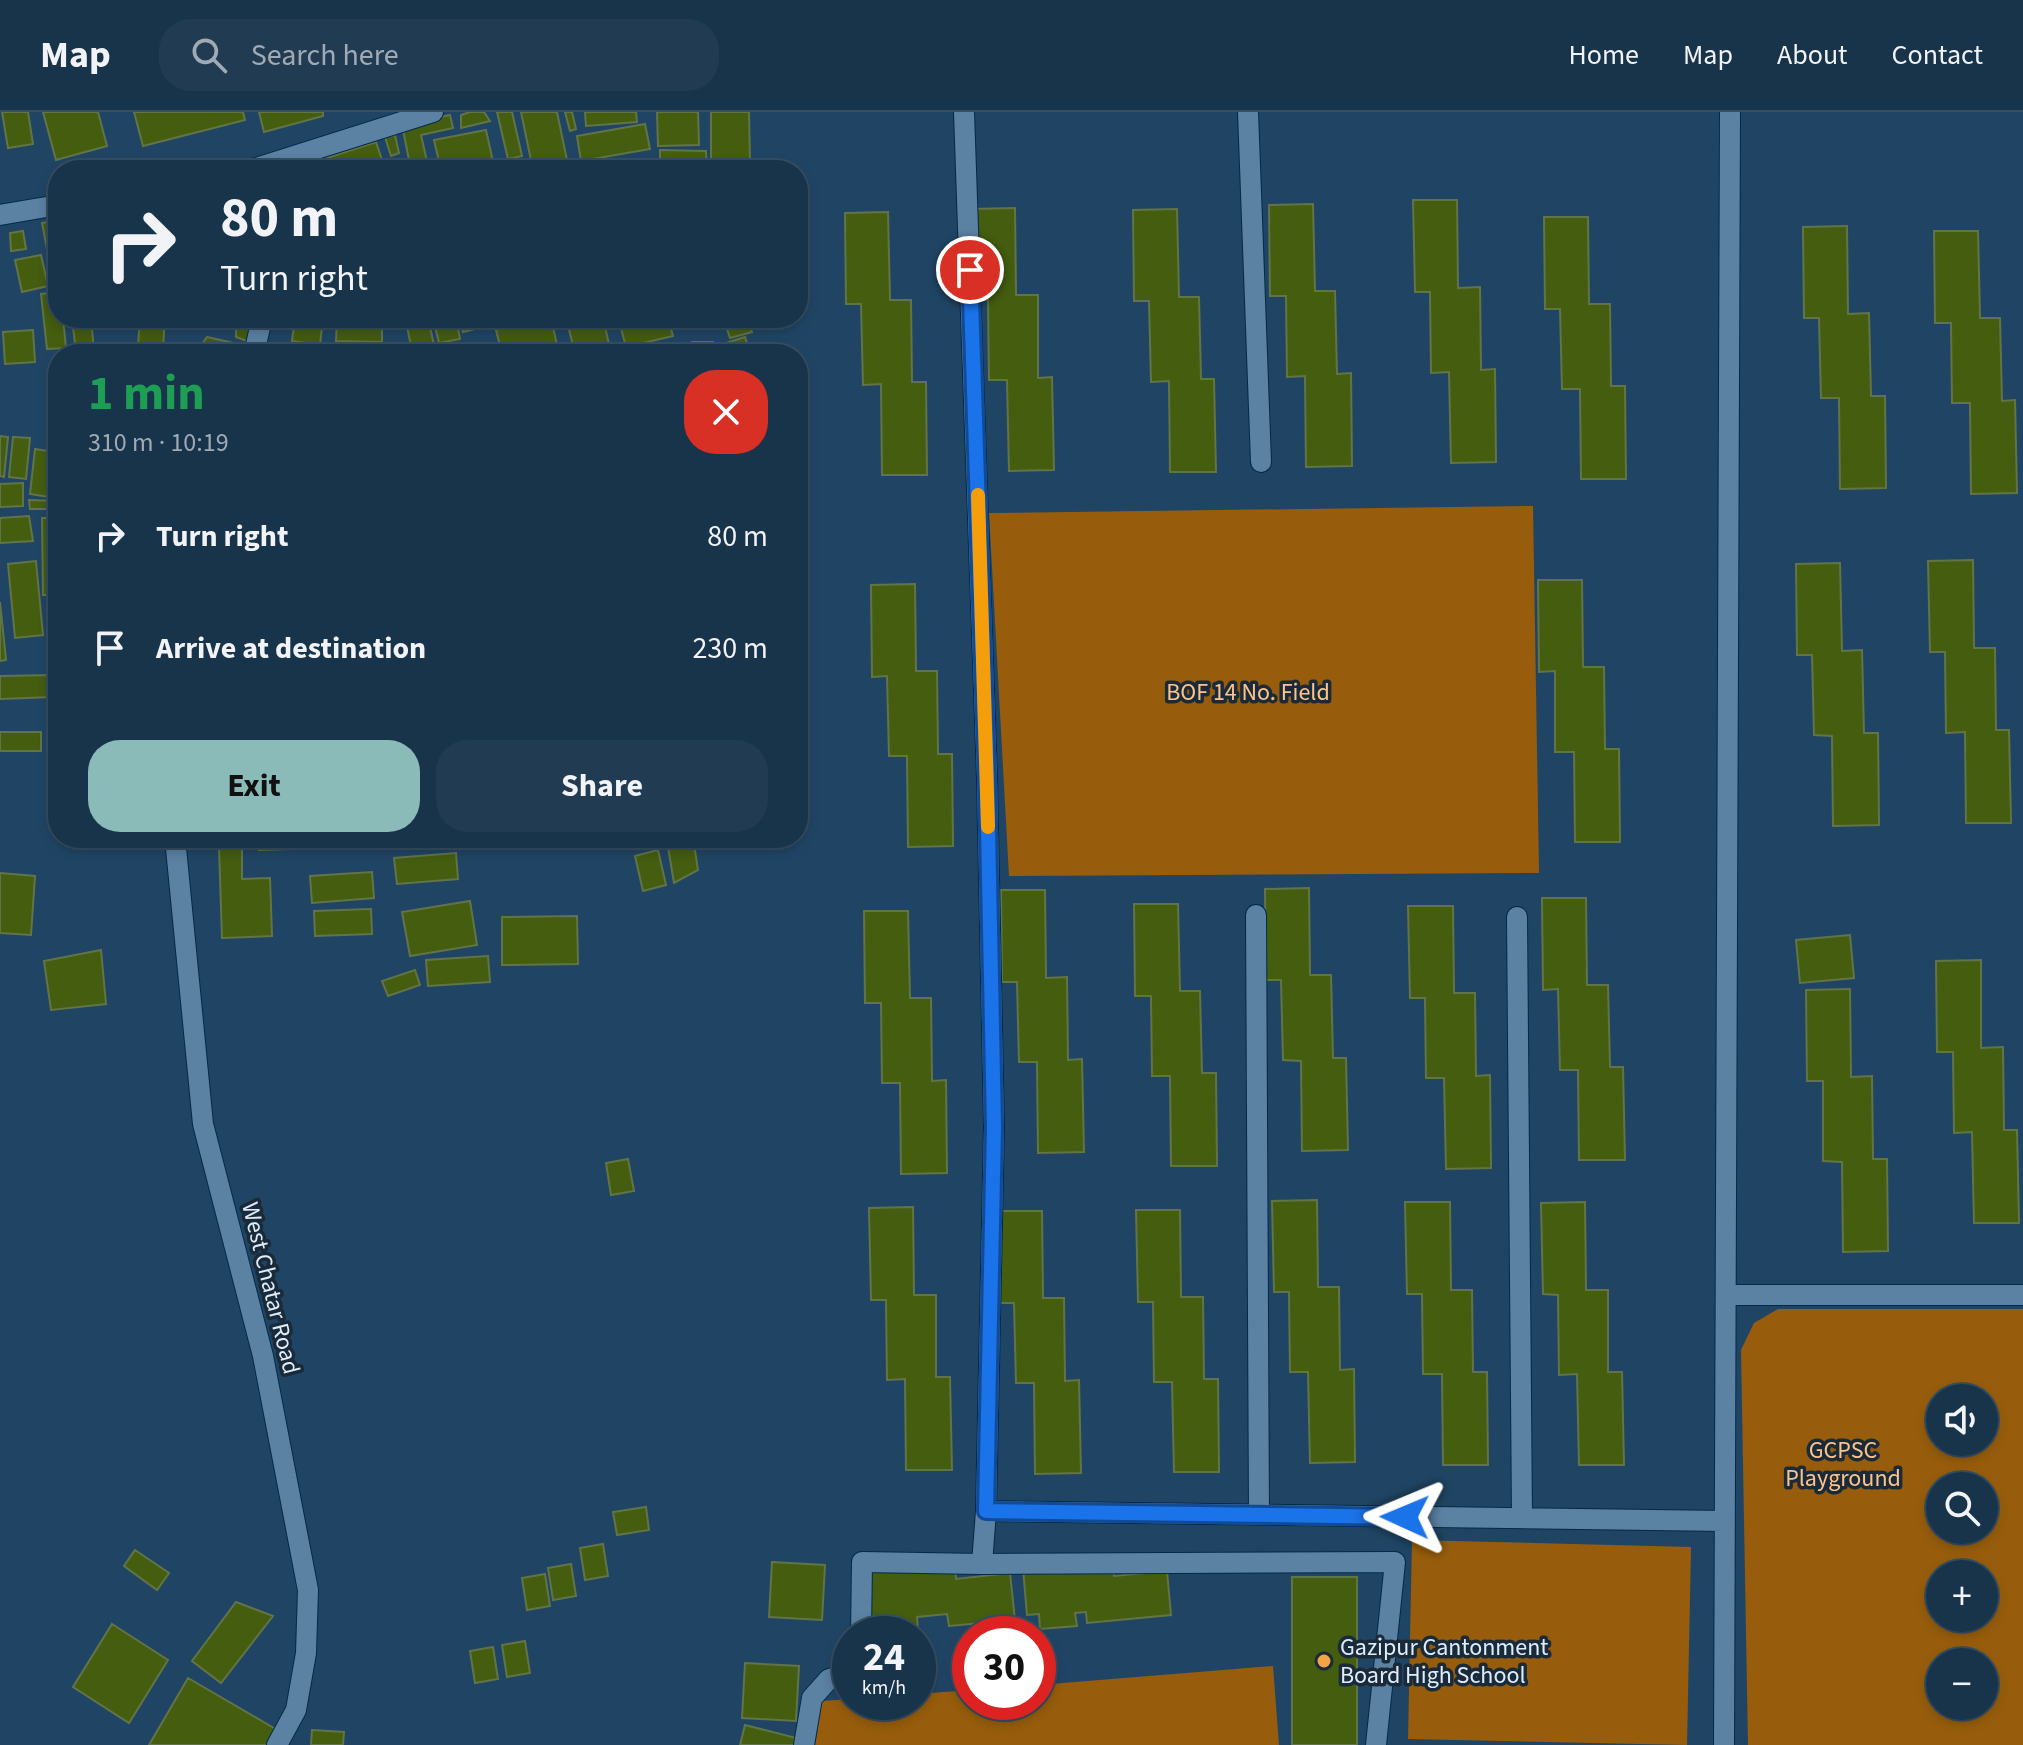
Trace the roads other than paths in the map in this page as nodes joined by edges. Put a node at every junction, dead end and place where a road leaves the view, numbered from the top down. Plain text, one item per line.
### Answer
1 (433, 112) edge
2 (964, 112) edge
3 (1248, 112) edge
4 (1730, 112) edge
5 (285, 160) edge
6 (48, 207) edge
7 (0, 215) edge
8 (1261, 462) dead end
9 (176, 848) edge
10 (1256, 915) dead end
11 (1517, 917) dead end
12 (1726, 1295) junction
13 (2023, 1295) edge
14 (986, 1511) junction
15 (1259, 1515) junction
16 (1522, 1518) junction
17 (1725, 1521) junction
18 (982, 1564) junction
19 (861, 1616) edge
20 (832, 1678) edge
21 (277, 1745) edge
22 (804, 1745) edge
23 (1376, 1745) edge
24 (1724, 1745) edge

1 - 5 street
2 - 14 street
3 - 8 street
4 - 12 street
6 - 7 street
9 - 21 street, West Chatar Road
10 - 15 street
11 - 16 street
12 - 13 street
12 - 17 street
14 - 15 street
14 - 18 street
15 - 16 street
16 - 17 street
17 - 24 street
18 - 19 street
18 - 23 street
20 - 22 street

